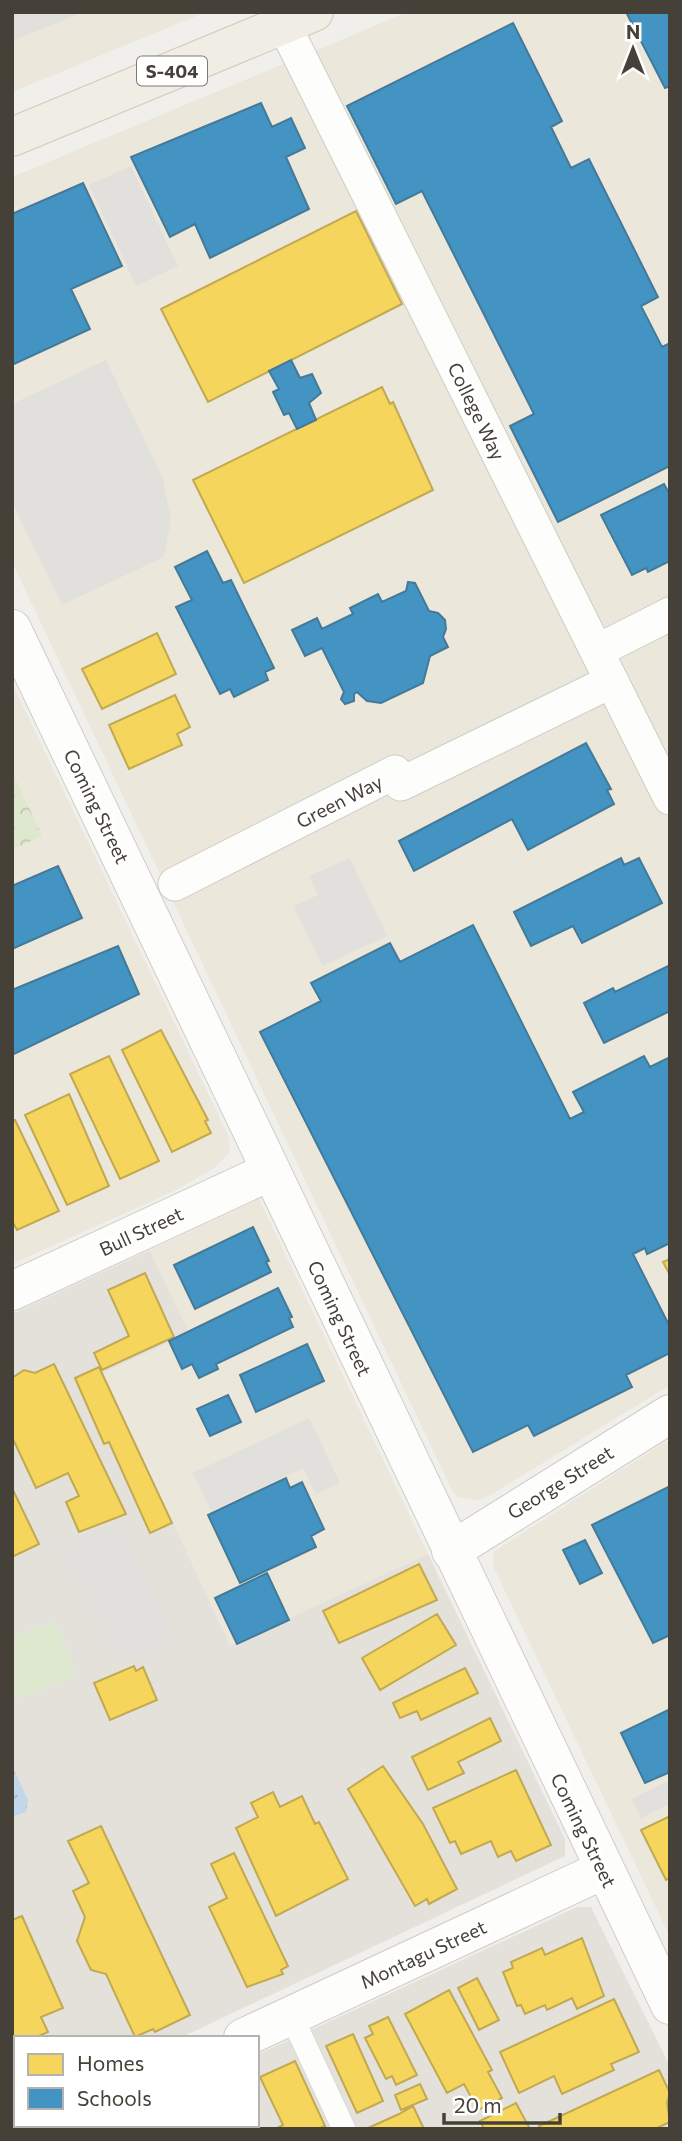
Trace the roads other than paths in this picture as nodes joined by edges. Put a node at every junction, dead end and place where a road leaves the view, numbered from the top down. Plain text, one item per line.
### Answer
1 (299, 18) edge
2 (12, 137) edge
3 (670, 614) edge
4 (12, 629) edge
5 (597, 651) junction
6 (612, 681) junction
7 (670, 797) edge
8 (175, 884) dead end
9 (271, 1171) junction
10 (12, 1291) edge
11 (670, 1414) edge
12 (451, 1551) junction
13 (603, 1870) junction
14 (670, 2005) edge
15 (291, 2015) junction
16 (247, 2036) edge
17 (344, 2129) edge

1 - 2 main road, S-404
1 - 5 street, College Way
3 - 5 street
4 - 9 street, Coming Street
5 - 6 street, College Way
6 - 7 street, College Way
6 - 8 street, Green Way
9 - 10 street, Bull Street
9 - 12 street, Coming Street
11 - 12 street, George Street
12 - 13 street, Coming Street
13 - 14 street, Coming Street
13 - 15 street, Montagu Street
15 - 16 street, Montagu Street
15 - 17 lane

